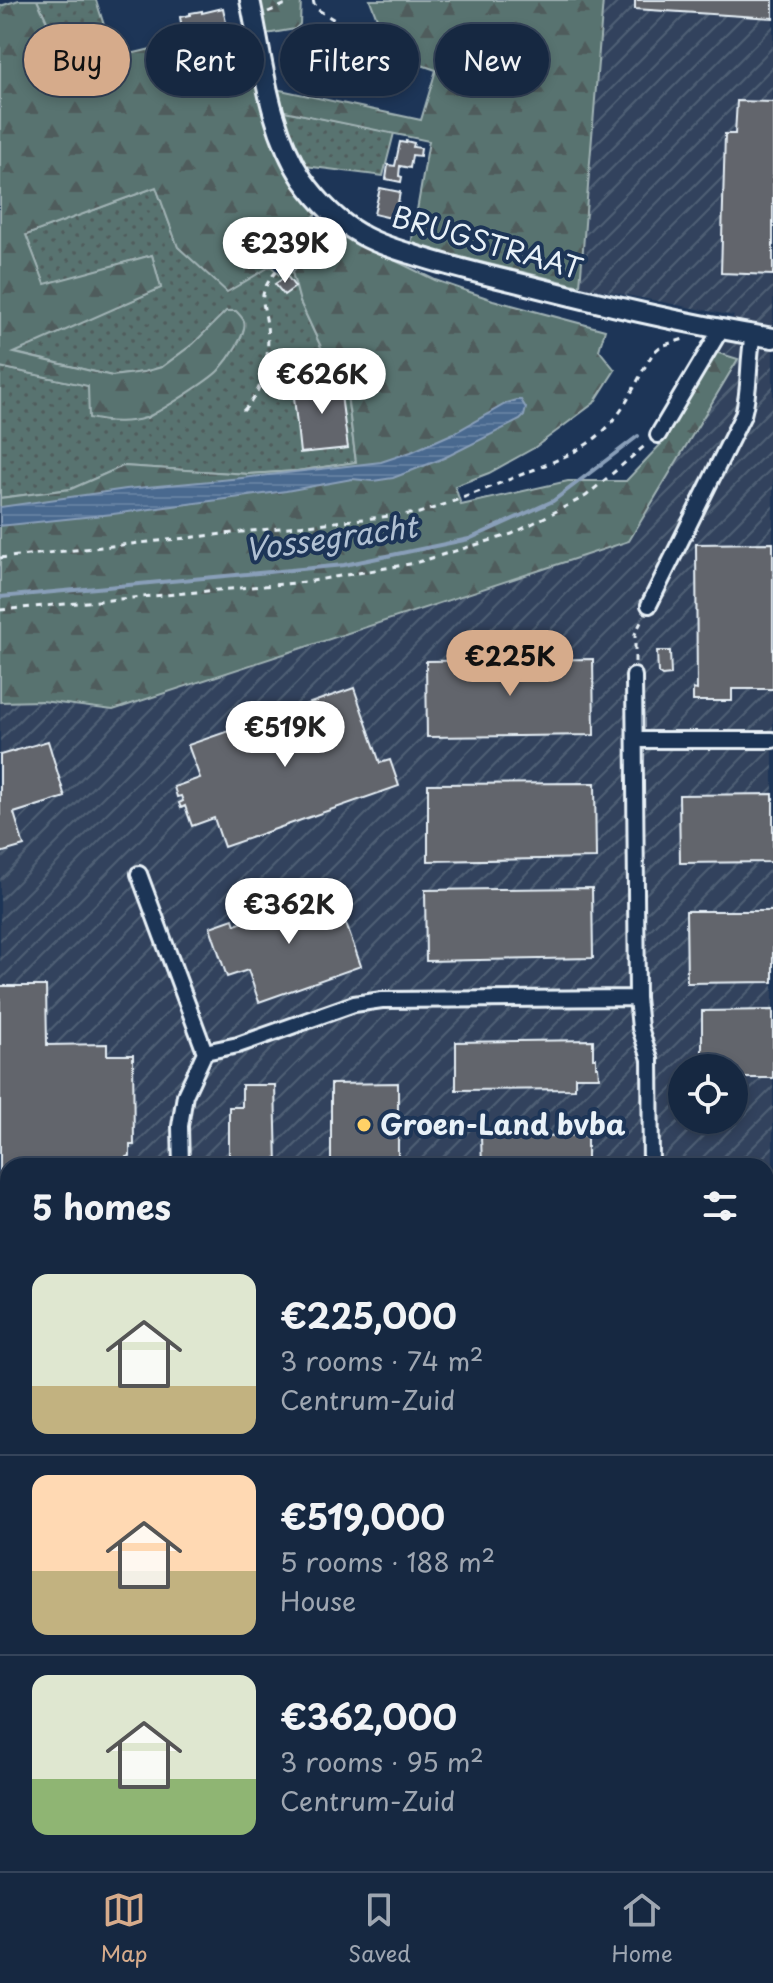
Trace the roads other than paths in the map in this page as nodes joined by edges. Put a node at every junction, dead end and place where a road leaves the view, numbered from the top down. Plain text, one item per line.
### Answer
1 (251, 8) edge
2 (721, 329) junction
3 (753, 335) junction
4 (773, 338) edge
5 (658, 435) road end
6 (649, 605) road end
7 (634, 676) road end
8 (636, 740) junction
9 (773, 740) edge
10 (139, 874) dead end
11 (637, 998) junction
12 (205, 1052) junction
13 (181, 1158) edge
14 (651, 1158) edge

1 - 2 street, BRUGSTRAAT
2 - 3 street, BRUGSTRAAT
2 - 5 street
3 - 4 street, BRUGSTRAAT
3 - 6 street
7 - 8 street
8 - 9 street
8 - 11 street
10 - 12 street
11 - 12 street
11 - 14 street
12 - 13 street

